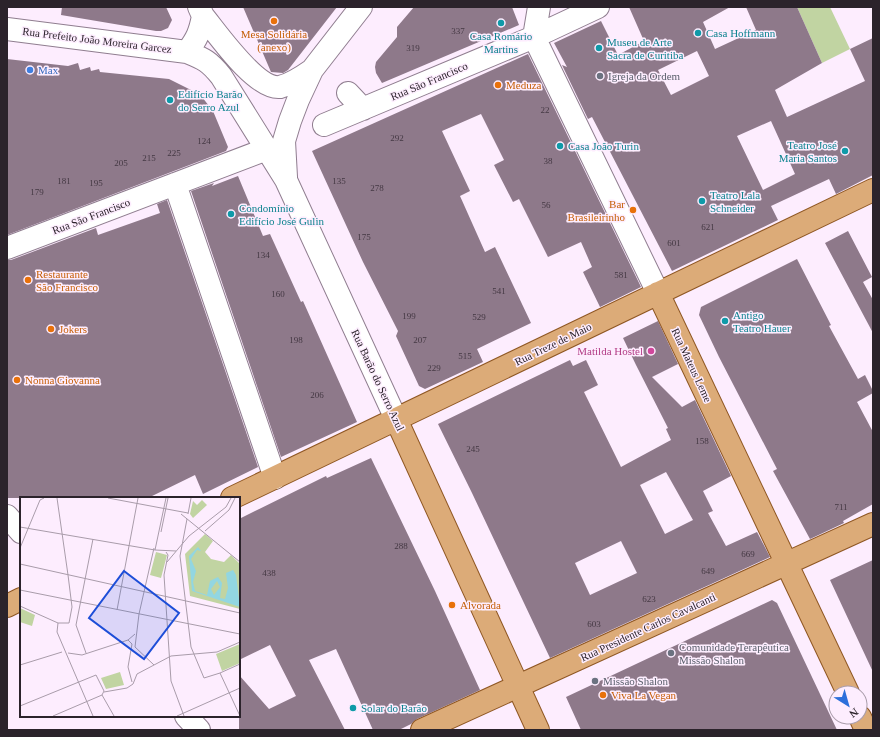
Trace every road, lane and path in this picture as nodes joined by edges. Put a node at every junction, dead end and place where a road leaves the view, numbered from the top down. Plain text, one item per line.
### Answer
1 (361, 7) edge
2 (539, 7) edge
3 (598, 7) edge
4 (201, 11) edge
5 (7, 29) edge
6 (534, 37) junction
7 (187, 52) junction
8 (312, 70) junction
9 (348, 93) dead end
10 (363, 109) junction
11 (324, 125) dead end
12 (267, 149) junction
13 (286, 180) junction
14 (873, 190) edge
15 (179, 194) junction
16 (7, 248) edge
17 (658, 294) junction
18 (396, 420) junction
19 (275, 478) junction
20 (234, 497) edge
21 (7, 516) edge
22 (873, 524) edge
23 (20, 531) edge
24 (786, 564) junction
25 (20, 600) edge
26 (7, 606) edge
27 (844, 685) edge
28 (518, 686) junction
29 (187, 717) edge
30 (199, 730) edge
31 (422, 730) edge
32 (538, 730) edge

1 - 8 street
2 - 6 street
3 - 6 street, Rua São Francisco
4 - 7 street
4 - 8 street
5 - 7 street, Rua Prefeito João Moreira Garcez
6 - 10 street, Rua São Francisco
6 - 17 street, Rua Mateus Leme
7 - 12 street, Rua Barão do Serro Azul
8 - 13 street
9 - 10 street
10 - 11 street, Rua São Francisco
12 - 13 street, Rua Barão do Serro Azul
12 - 15 street, Rua São Francisco
13 - 18 street, Rua Barão do Serro Azul
14 - 17 main road, Rua Treze de Maio
15 - 16 street, Rua São Francisco
15 - 19 street
17 - 18 main road, Rua Treze de Maio
17 - 24 main road, Rua Mateus Leme
18 - 19 main road, Rua Treze de Maio
18 - 28 main road, Rua Barão do Serro Azul
19 - 20 main road, Rua Treze de Maio
21 - 23 street
22 - 24 main road, Rua Presidente Carlos Cavalcanti
24 - 27 main road, Rua Mateus Leme
24 - 28 main road, Rua Presidente Carlos Cavalcanti
25 - 26 main road
28 - 31 main road, Rua Presidente Carlos Cavalcanti
28 - 32 main road, Rua Barão do Serro Azul
29 - 30 street

